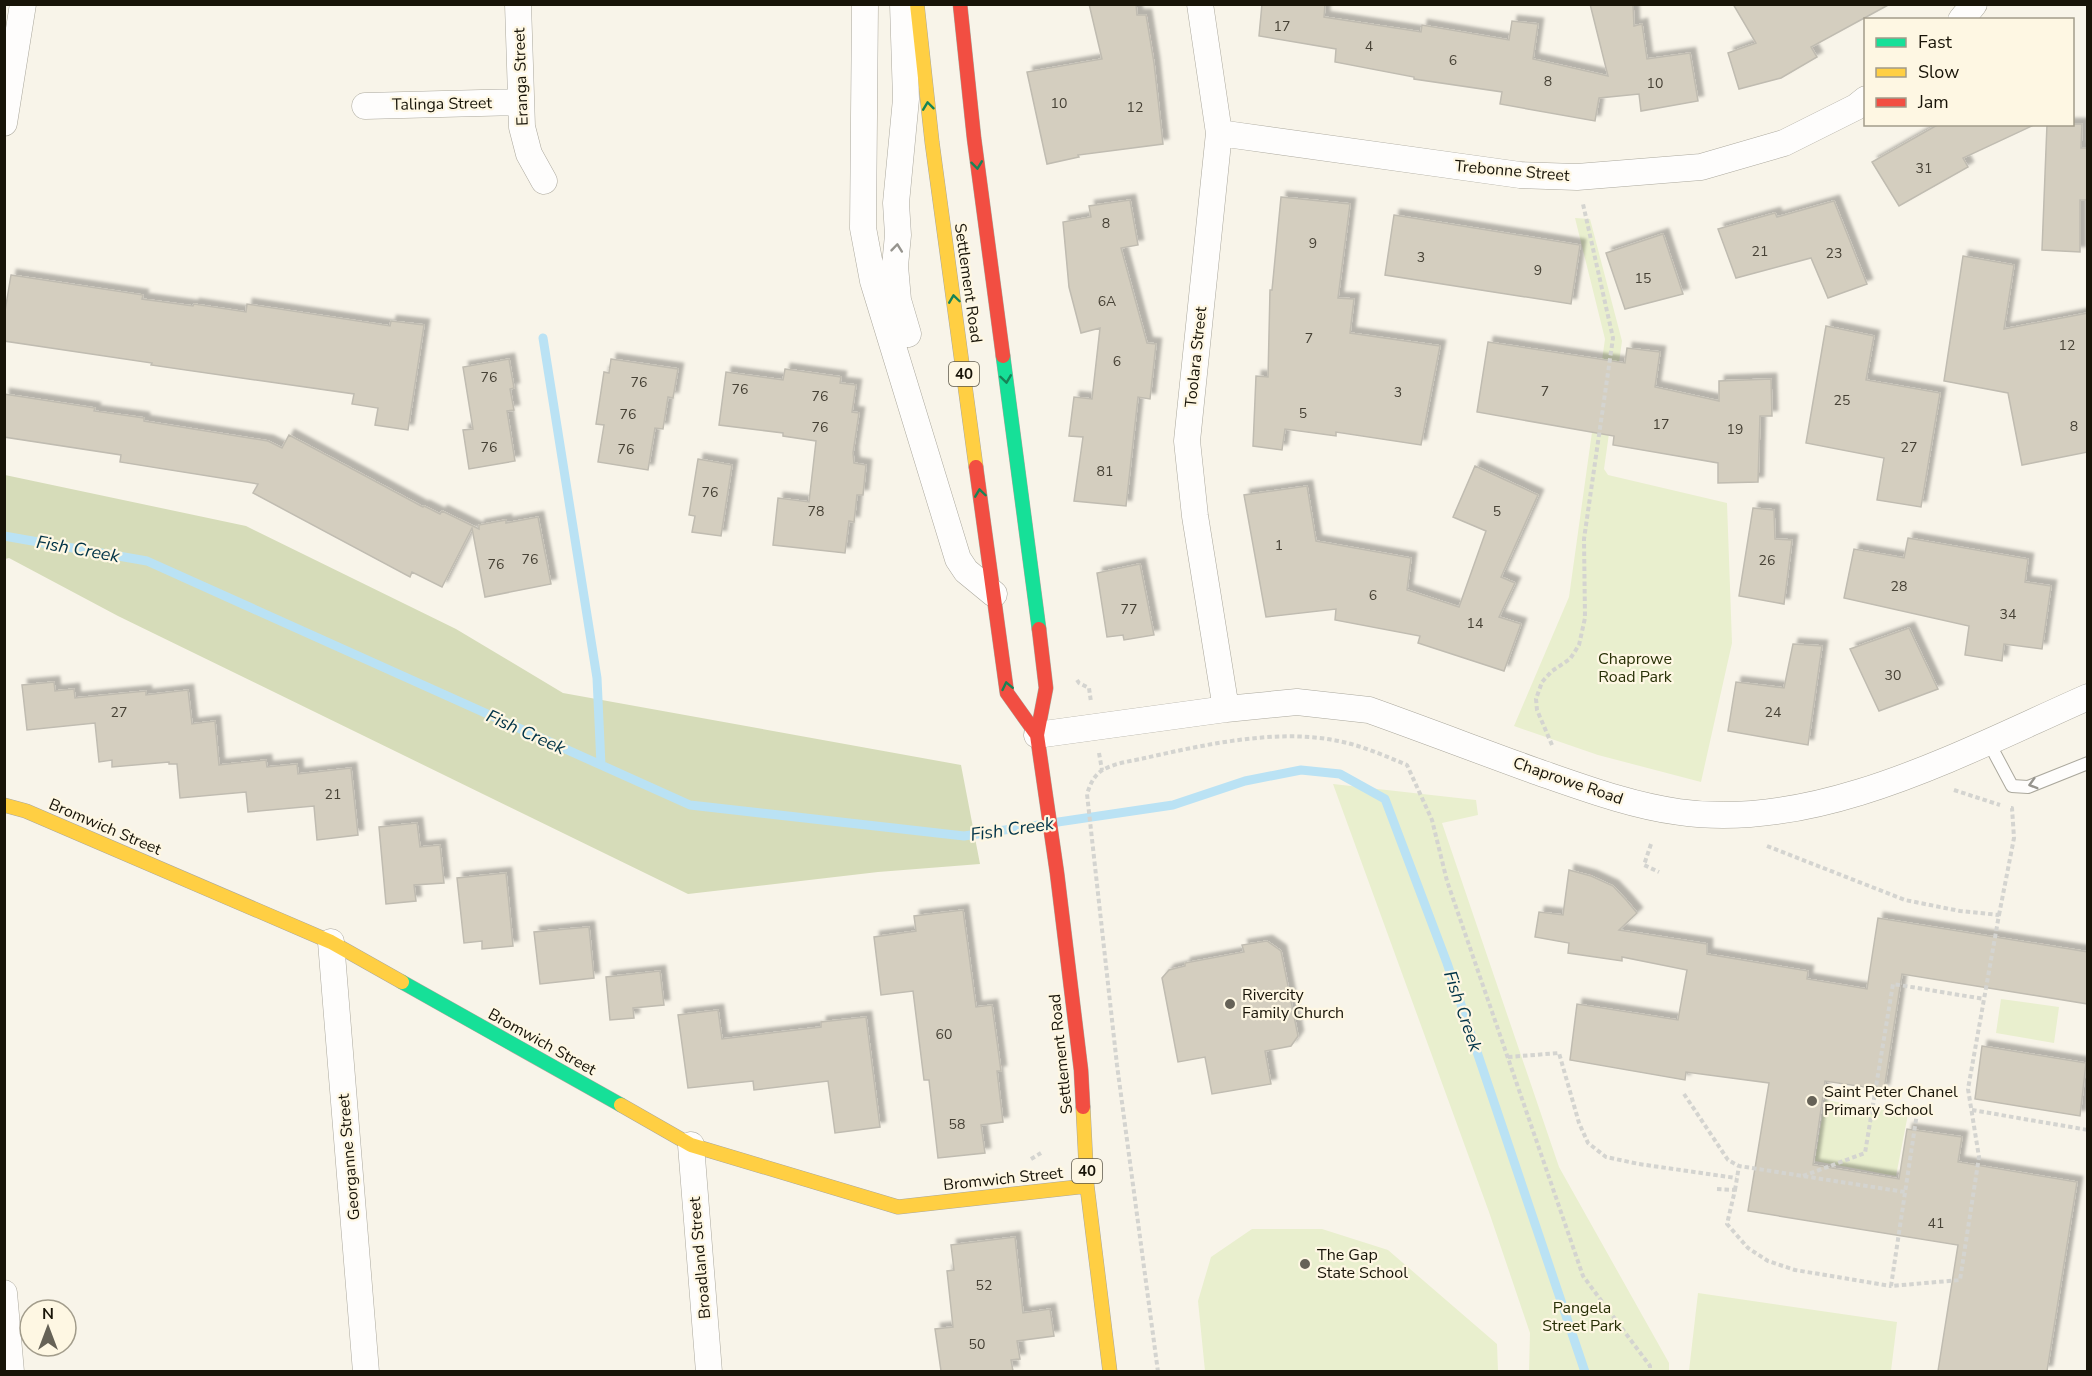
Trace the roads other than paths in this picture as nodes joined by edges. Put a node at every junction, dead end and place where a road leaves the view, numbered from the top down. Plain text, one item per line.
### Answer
1 (23, 4) edge
2 (518, 4) edge
3 (865, 4) edge
4 (903, 4) edge
5 (916, 4) edge
6 (960, 4) edge
7 (1200, 4) edge
8 (1974, 4) edge
9 (1963, 18) edge
10 (1864, 100) edge
11 (520, 102) junction
12 (364, 106) dead end
13 (4, 123) edge
14 (1219, 133) junction
15 (544, 181) dead end
16 (998, 320) junction
17 (991, 379) dead end
18 (913, 408) junction
19 (1000, 589) junction
20 (2088, 697) edge
21 (1226, 709) junction
22 (1037, 735) junction
23 (1988, 741) junction
24 (2088, 763) edge
25 (4, 805) edge
26 (331, 942) junction
27 (691, 1145) junction
28 (1088, 1186) junction
29 (4, 1293) edge
30 (11, 1371) edge
31 (366, 1371) edge
32 (709, 1371) edge
33 (1110, 1371) edge

1 - 13 street
2 - 11 street, Eranga Street
3 - 18 street
18 -> 4 street
19 -> 5 main road, Settlement Road / 40
6 -> 16 main road, Settlement Road / 40
7 - 14 street, Toolara Street
8 - 9 street
10 - 14 street, Trebonne Street
11 - 12 street, Talinga Street
11 - 15 street, Eranga Street
14 - 21 street, Toolara Street
16 - 17 main road
16 -> 22 main road, Settlement Road / 40
18 - 19 street
22 -> 19 main road, Settlement Road / 40
20 - 23 street, Chaprowe Road
21 - 22 street, Chaprowe Road
21 - 23 street, Chaprowe Road
22 - 28 main road, Settlement Road / 40
24 -> 23 lane
25 - 26 main road, Bromwich Street
26 - 27 main road, Bromwich Street
26 - 31 street, Georganne Street
27 - 28 main road, Bromwich Street
27 - 32 street, Broadland Street
28 - 33 main road, Settlement Road / 40
29 - 30 street

